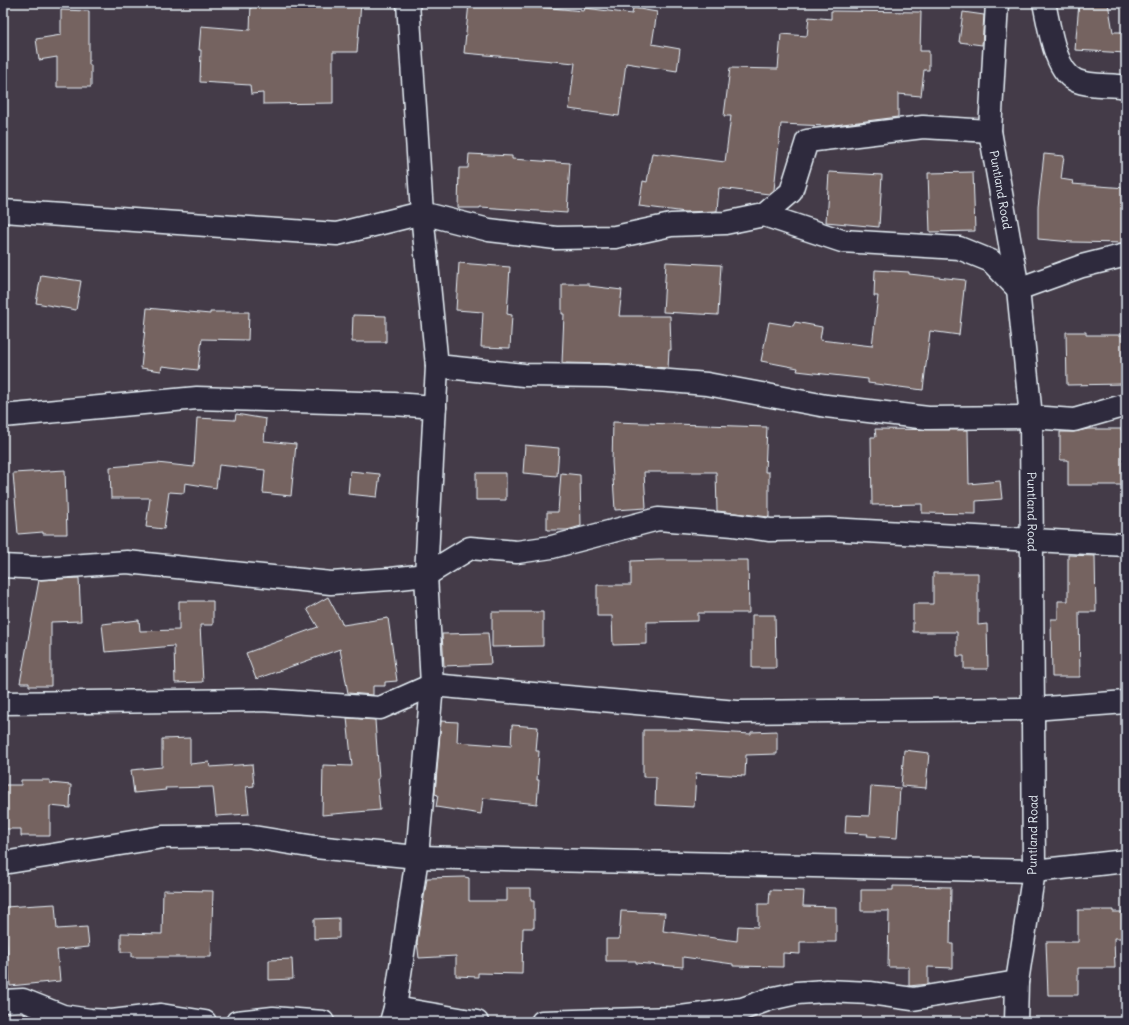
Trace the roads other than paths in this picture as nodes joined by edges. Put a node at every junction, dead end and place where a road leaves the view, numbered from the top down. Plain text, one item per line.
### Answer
1 (408, 3) edge
2 (997, 3) edge
3 (1044, 3) edge
4 (1126, 87) edge
5 (990, 131) junction
6 (3, 211) edge
7 (422, 213) junction
8 (764, 215) junction
9 (1126, 255) edge
10 (1018, 289) junction
11 (437, 366) junction
12 (1126, 406) edge
13 (435, 407) junction
14 (3, 416) edge
15 (1031, 416) junction
16 (1033, 540) junction
17 (1126, 545) edge
18 (3, 566) edge
19 (426, 575) junction
20 (432, 685) junction
21 (1126, 702) edge
22 (3, 703) edge
23 (1033, 709) junction
24 (418, 857) junction
25 (1126, 861) edge
26 (3, 863) edge
27 (1034, 871) junction
28 (1017, 982) junction
29 (3, 1001) edge
30 (393, 1015) edge
31 (205, 1022) edge
32 (237, 1022) edge
33 (324, 1022) edge
34 (477, 1022) edge
35 (542, 1022) edge
36 (1016, 1022) edge

1 - 7 street
2 - 5 street, Puntland Road
3 - 4 street
5 - 8 street
5 - 10 street, Puntland Road
6 - 7 street
7 - 8 street
7 - 11 street
8 - 10 street
9 - 10 street
10 - 15 street, Puntland Road
11 - 13 street
11 - 15 street
12 - 15 street
13 - 14 street
13 - 19 street
15 - 16 street, Puntland Road
16 - 17 street
16 - 19 street
16 - 23 street, Puntland Road
18 - 19 street
19 - 20 street
20 - 22 street
20 - 23 street
20 - 24 street
21 - 23 street
23 - 27 street, Puntland Road
24 - 26 street
24 - 27 street
24 - 30 street
25 - 27 street
27 - 28 street, Puntland Road
28 - 35 street
28 - 36 street, Puntland Road
29 - 31 street
30 - 34 street
32 - 33 street

